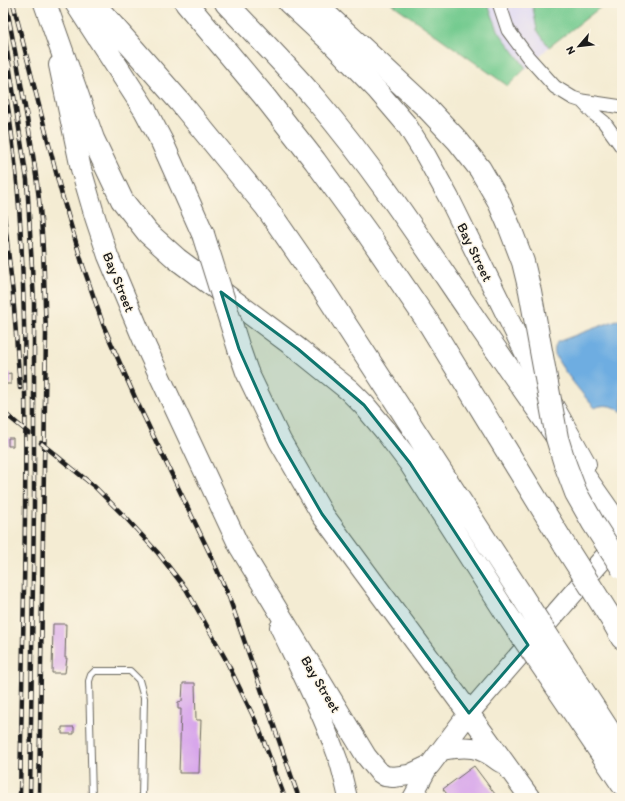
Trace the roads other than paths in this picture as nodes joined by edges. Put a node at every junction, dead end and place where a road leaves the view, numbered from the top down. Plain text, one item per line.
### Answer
1 (45, 3) edge
2 (76, 3) edge
3 (186, 3) edge
4 (226, 3) edge
5 (288, 3) edge
6 (314, 3) edge
7 (499, 3) edge
8 (98, 8) edge
9 (582, 102) junction
10 (622, 107) edge
11 (622, 148) edge
12 (622, 529) edge
13 (622, 537) edge
14 (239, 546) junction
15 (622, 568) edge
16 (617, 629) edge
17 (555, 667) junction
18 (469, 713) junction
19 (442, 750) junction
20 (622, 751) edge
21 (430, 766) junction
22 (511, 771) junction
23 (622, 784) edge
24 (92, 798) edge
25 (142, 798) edge
26 (348, 798) edge
27 (412, 798) edge
28 (530, 798) edge

1 - 14 main road, Bay Street
1 - 17 highway, bridge
2 - 18 highway, bridge
3 - 16 highway, bridge
4 - 12 highway
5 - 12 main road, Bay Street
6 - 15 highway, bridge
7 - 9 street
8 - 17 highway, bridge
9 - 10 street
9 - 11 street
13 - 18 main road
14 - 21 main road, Bay Street
14 - 26 street, Bay Street
17 - 20 highway
17 - 23 highway
18 - 19 main road
18 - 22 main road
19 - 21 main road
19 - 22 main road
21 - 27 street
22 - 28 main road
24 - 25 lane

